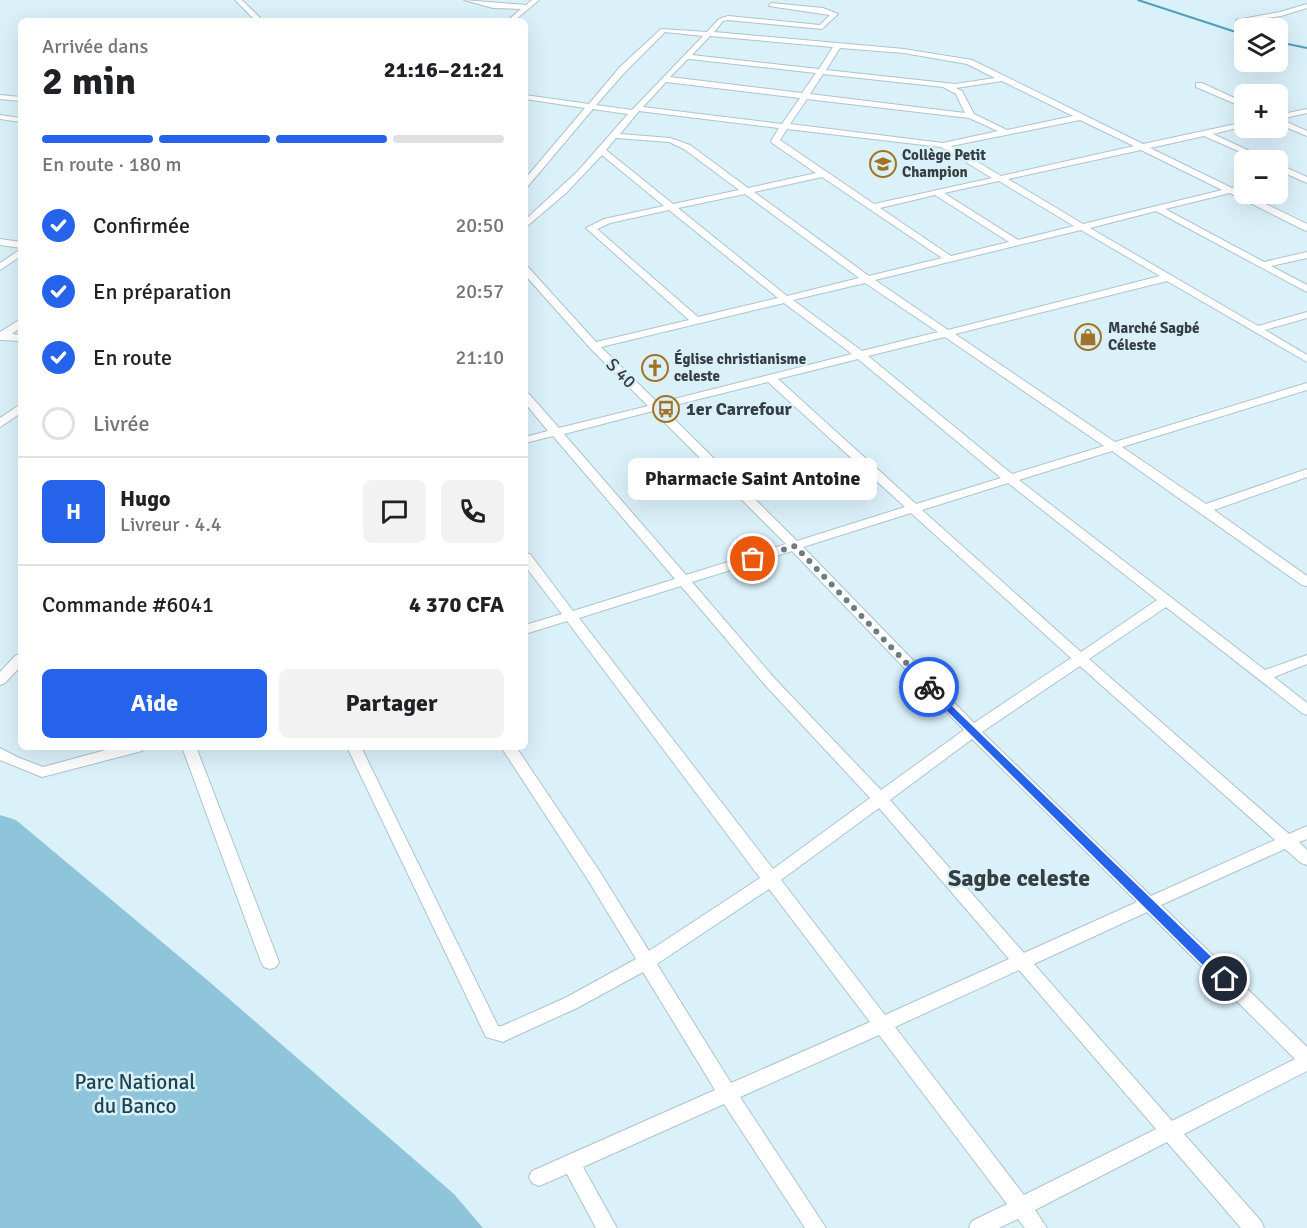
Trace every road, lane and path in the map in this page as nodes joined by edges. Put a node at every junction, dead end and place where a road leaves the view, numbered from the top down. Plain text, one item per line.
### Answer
1 (238, 0) edge
2 (467, 0) edge
3 (536, 0) edge
4 (771, 5) dead end
5 (1307, 6) edge
6 (526, 7) junction
7 (1303, 11) edge
8 (257, 18) edge
9 (513, 18) edge
10 (1253, 18) edge
11 (710, 33) junction
12 (838, 45) junction
13 (689, 57) junction
14 (822, 70) junction
15 (664, 79) junction
16 (1004, 79) junction
17 (944, 85) junction
18 (1199, 85) dead end
19 (806, 95) junction
20 (0, 97) edge
21 (528, 97) edge
22 (18, 99) edge
23 (1234, 101) edge
24 (592, 106) junction
25 (637, 111) junction
26 (1307, 111) edge
27 (1288, 115) edge
28 (971, 116) junction
29 (0, 117) edge
30 (1082, 117) junction
31 (18, 120) edge
32 (785, 126) junction
33 (1234, 126) edge
34 (1288, 126) edge
35 (1006, 132) junction
36 (1205, 133) junction
37 (1307, 134) edge
38 (616, 136) junction
39 (943, 145) junction
40 (1142, 147) junction
41 (1243, 150) edge
42 (603, 152) junction
43 (1288, 171) edge
44 (823, 174) junction
45 (1296, 175) junction
46 (1288, 177) edge
47 (997, 178) junction
48 (1307, 180) edge
49 (528, 181) edge
50 (1234, 189) edge
51 (1230, 190) junction
52 (747, 192) junction
53 (936, 192) junction
54 (871, 207) junction
55 (672, 208) junction
56 (1158, 209) junction
57 (528, 222) edge
58 (1081, 227) junction
59 (1307, 228) edge
60 (0, 242) edge
61 (1017, 243) junction
62 (18, 245) edge
63 (18, 254) edge
64 (1307, 255) edge
65 (951, 260) junction
66 (1263, 265) junction
67 (0, 267) edge
68 (528, 274) edge
69 (1169, 278) junction
70 (868, 280) junction
71 (1307, 289) edge
72 (785, 299) junction
73 (1307, 315) edge
74 (696, 321) junction
75 (18, 324) edge
76 (1258, 328) junction
77 (946, 333) junction
78 (1, 336) edge
79 (18, 338) edge
80 (594, 346) junction
81 (860, 355) junction
82 (1307, 358) edge
83 (770, 378) junction
84 (1307, 386) edge
85 (528, 399) edge
86 (654, 407) junction
87 (18, 410) edge
88 (0, 424) edge
89 (556, 432) junction
90 (528, 439) edge
91 (1112, 448) junction
92 (1307, 473) edge
93 (1010, 479) junction
94 (915, 507) junction
95 (1205, 509) junction
96 (795, 546) junction
97 (528, 561) edge
98 (1307, 565) edge
99 (1293, 572) junction
100 (683, 581) junction
101 (1307, 582) edge
102 (1167, 600) junction
103 (568, 615) junction
104 (528, 629) edge
105 (1082, 659) junction
106 (1307, 659) edge
107 (18, 661) edge
108 (1263, 676) junction
109 (0, 680) edge
110 (1307, 710) edge
111 (973, 731) junction
112 (126, 750) edge
113 (190, 750) edge
114 (355, 750) edge
115 (510, 750) edge
116 (0, 753) edge
117 (880, 799) junction
118 (1307, 832) edge
119 (1286, 841) junction
120 (1307, 859) edge
121 (771, 879) junction
122 (1148, 904) junction
123 (648, 961) junction
124 (270, 962) dead end
125 (1021, 962) junction
126 (882, 1025) junction
127 (1307, 1061) edge
128 (727, 1093) junction
129 (1170, 1132) junction
130 (571, 1163) junction
131 (539, 1177) dead end
132 (1020, 1206) junction
133 (607, 1228) edge
134 (816, 1228) edge
135 (979, 1228) edge
136 (1037, 1228) edge
137 (1254, 1228) edge

1 - 8 street
2 - 6 street
3 - 6 street
4 - 11 street
5 - 7 street
6 - 9 street
7 - 10 street
11 - 12 street
11 - 13 street
11 - 24 street
12 - 14 street
12 - 16 street
13 - 14 street
13 - 15 street
14 - 17 street
14 - 19 street
15 - 19 street
15 - 25 street
16 - 17 street
16 - 30 street
17 - 28 street
18 - 23 street
19 - 28 street
19 - 32 street
20 - 22 street
21 - 24 street
24 - 25 street
24 - 49 street
25 - 32 street
25 - 38 street
26 - 27 street
28 - 35 street
29 - 31 street
30 - 35 street
30 - 40 street
32 - 39 street
32 - 44 street
33 - 36 street
34 - 37 street
35 - 39 street
36 - 40 street
36 - 41 street
38 - 42 street
38 - 52 street
39 - 47 street
40 - 47 street
40 - 51 street
42 - 55 street
42 - 57 street
43 - 45 street
44 - 52 street
44 - 54 street
45 - 46 street
45 - 48 street
47 - 53 street
47 - 58 street
50 - 51 street
51 - 56 street
51 - 59 street
52 - 55 street
52 - 70 street
53 - 54 street
53 - 61 street
54 - 65 street
55 - 72 street
55 - 74 street
56 - 58 street
56 - 66 street
58 - 61 street
58 - 69 street
60 - 62 street
61 - 65 street
63 - 67 street
64 - 66 street
65 - 70 street
66 - 71 street
68 - 80 street, S 40
69 - 76 street
69 - 77 street
70 - 72 street
70 - 77 street
72 - 74 street
72 - 81 street
73 - 76 street
74 - 80 street
75 - 78 street
76 - 82 street
77 - 81 street
77 - 91 street
78 - 79 street
80 - 86 street, S 40
81 - 83 street
81 - 93 street
83 - 86 street
83 - 94 street
84 - 91 street
85 - 89 street
86 - 89 street
86 - 96 street, S 40
87 - 88 street
89 - 90 street
89 - 100 street
91 - 93 street
91 - 95 street
92 - 95 street
93 - 94 street
93 - 102 street
94 - 96 street
94 - 105 street
95 - 99 street
96 - 100 street
96 - 111 street, S 40
97 - 103 street
98 - 99 street
99 - 101 street
100 - 103 street
100 - 117 street
102 - 105 street
102 - 108 street
103 - 104 street
103 - 121 street
105 - 111 street
105 - 119 street
106 - 108 street
107 - 109 street
108 - 110 street
111 - 117 street
111 - 122 street, S 40
112 - 116 street
113 - 124 street
114 - 123 street
115 - 123 street
117 - 121 street
117 - 125 street
118 - 119 street
119 - 120 street
119 - 122 street
121 - 123 street
121 - 126 street
122 - 125 street
122 - 127 street, S 40
123 - 128 street
125 - 126 street
125 - 129 street
126 - 128 street
126 - 132 street
127 - 129 street
128 - 130 street
128 - 134 street
129 - 132 street
129 - 137 street
130 - 131 street
130 - 133 street
132 - 135 street
132 - 136 street

